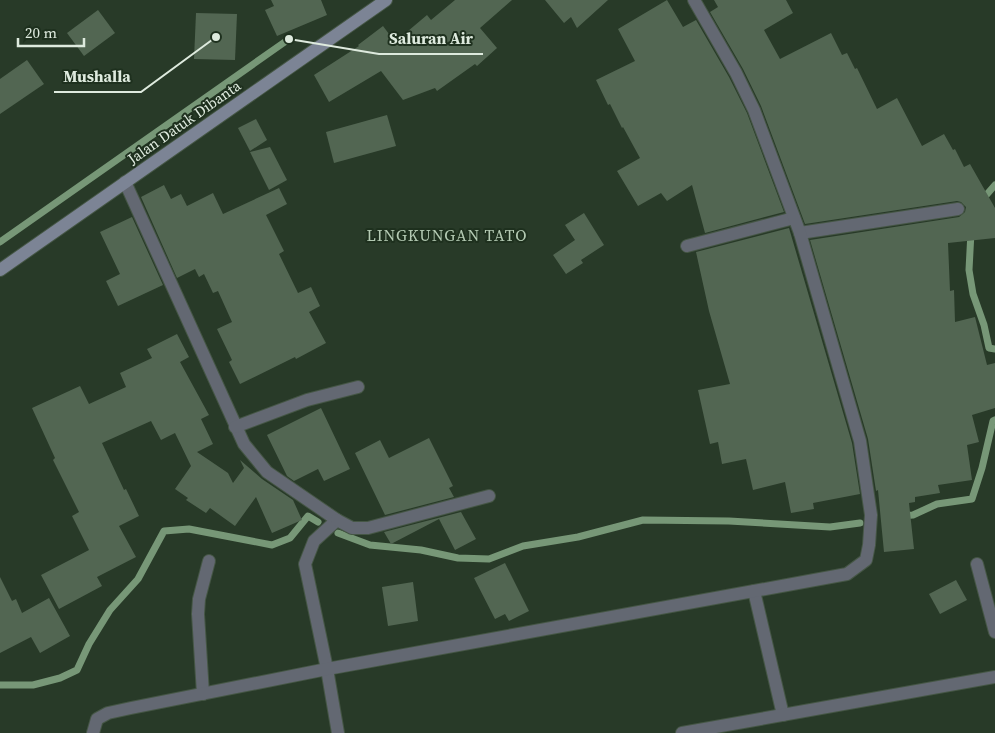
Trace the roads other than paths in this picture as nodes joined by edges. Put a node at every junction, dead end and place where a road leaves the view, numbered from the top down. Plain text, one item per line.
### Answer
1 (386, 0) edge
2 (694, 0) edge
3 (126, 182) junction
4 (958, 209) dead end
5 (794, 218) junction
6 (800, 233) junction
7 (687, 246) dead end
8 (0, 270) edge
9 (358, 387) dead end
10 (235, 427) junction
11 (489, 496) dead end
12 (337, 520) junction
13 (209, 561) dead end
14 (977, 564) dead end
15 (754, 590) junction
16 (995, 632) edge
17 (327, 669) junction
18 (995, 677) edge
19 (203, 694) junction
20 (783, 715) junction
21 (93, 733) edge
22 (338, 733) edge
23 (682, 733) edge

1 - 3 main road, Jalan Datuk Dibanta
2 - 5 street
3 - 8 main road, Jalan Datuk Dibanta
3 - 10 street
4 - 6 street
5 - 6 street
5 - 7 street
6 - 15 street
9 - 10 street
10 - 12 street
11 - 12 street
12 - 17 street
13 - 19 street
14 - 16 street
15 - 17 street
15 - 20 street
17 - 19 street
17 - 22 street
18 - 20 street
19 - 21 street
20 - 23 street

